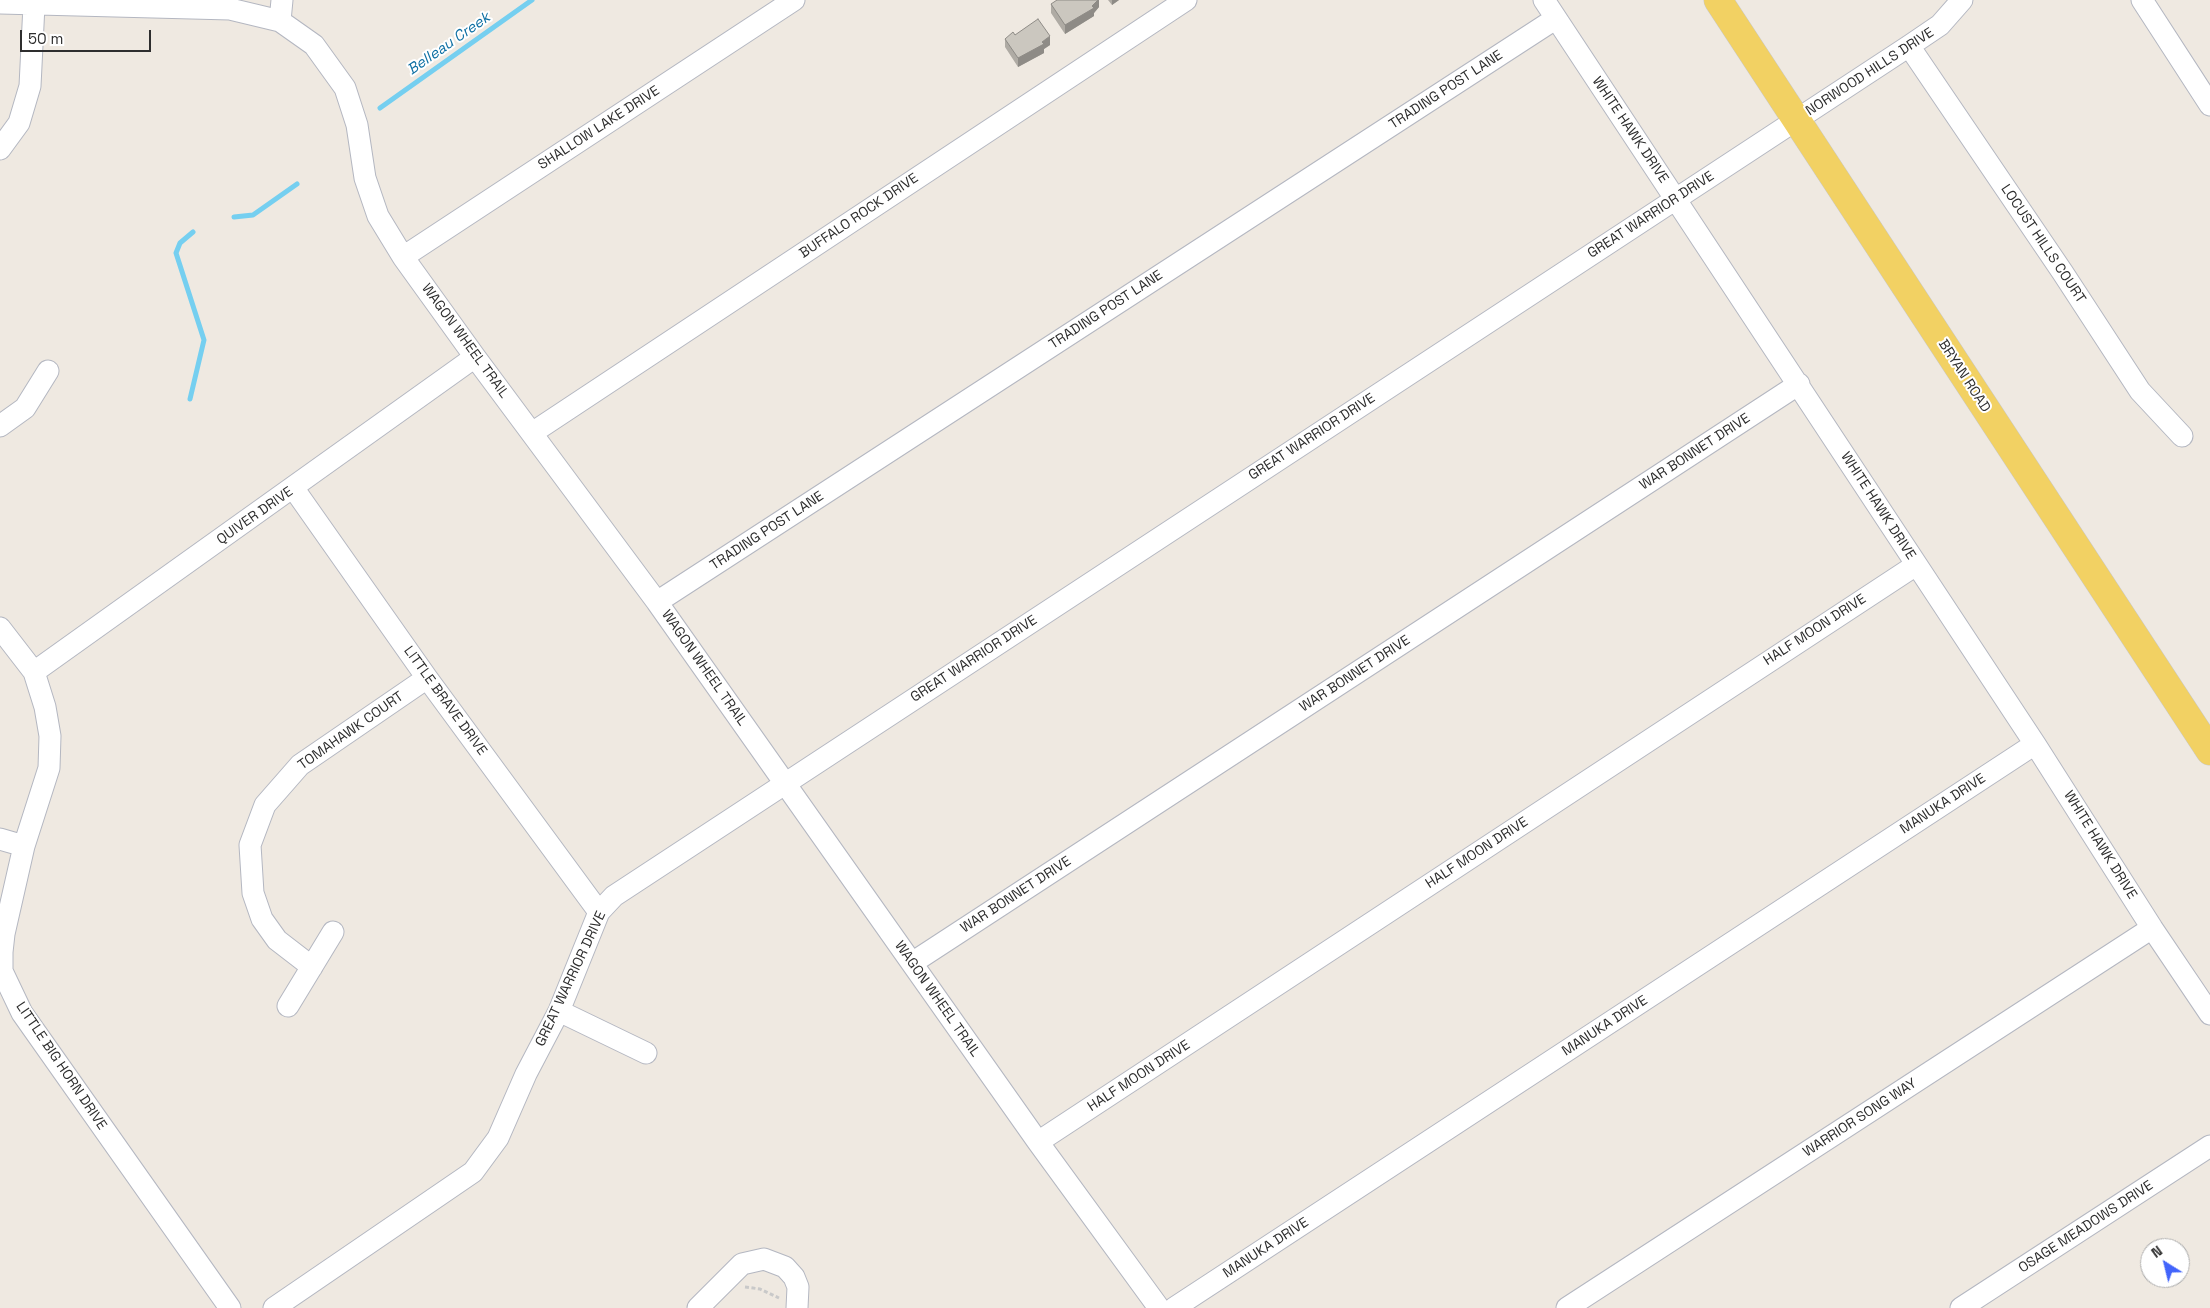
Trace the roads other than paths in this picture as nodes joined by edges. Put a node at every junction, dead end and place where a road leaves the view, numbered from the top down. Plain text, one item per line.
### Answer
1 (794, 0) edge
2 (1186, 0) edge
3 (1544, 0) edge
4 (1718, 0) edge
5 (1962, 0) edge
6 (2142, 0) edge
7 (0, 3) edge
8 (231, 4) edge
9 (34, 5) junction
10 (281, 10) edge
11 (1555, 19) junction
12 (1909, 46) junction
13 (2210, 105) edge
14 (1797, 120) junction
15 (0, 149) edge
16 (1675, 198) junction
17 (403, 257) junction
18 (475, 358) junction
19 (48, 371) dead end
20 (1799, 384) junction
21 (0, 426) edge
22 (532, 433) junction
23 (2182, 436) dead end
24 (294, 488) junction
25 (1916, 564) junction
26 (657, 602) junction
27 (0, 628) edge
28 (34, 672) junction
29 (427, 678) junction
30 (2035, 744) junction
31 (2210, 751) edge
32 (784, 784) junction
33 (0, 839) edge
34 (24, 846) junction
35 (599, 912) junction
36 (2152, 928) junction
37 (333, 932) dead end
38 (912, 963) junction
39 (312, 967) junction
40 (288, 1006) dead end
41 (559, 1011) junction
42 (2210, 1014) edge
43 (646, 1053) dead end
44 (1038, 1142) junction
45 (2210, 1146) edge
46 (789, 1304) edge
47 (230, 1308) edge
48 (274, 1308) edge
49 (698, 1308) edge
50 (1159, 1308) edge
51 (1174, 1308) edge
52 (1567, 1308) edge
53 (1961, 1308) edge

1 - 17 street, SHALLOW LAKE DRIVE
2 - 22 street, BUFFALO ROCK DRIVE
3 - 11 street, WHITE HAWK DRIVE
4 - 14 main road, BRYAN ROAD
5 - 12 street, NORWOOD HILLS DRIVE
6 - 13 street
7 - 9 street, WAGON WHEEL TRAIL
8 - 9 street, WAGON WHEEL TRAIL
8 - 10 street, WAGON WHEEL TRAIL
9 - 15 street
10 - 17 street, WAGON WHEEL TRAIL
11 - 16 street, WHITE HAWK DRIVE
11 - 26 street, TRADING POST LANE
12 - 14 street, NORWOOD HILLS DRIVE
12 - 23 street, LOCUST HILLS COURT
14 - 16 street, GREAT WARRIOR DRIVE
14 - 31 main road, BRYAN ROAD
16 - 20 street, WHITE HAWK DRIVE
16 - 32 street, GREAT WARRIOR DRIVE
17 - 18 street, WAGON WHEEL TRAIL
18 - 22 street, WAGON WHEEL TRAIL
18 - 24 street, QUIVER DRIVE
19 - 21 street
20 - 25 street, WHITE HAWK DRIVE
20 - 38 street, WAR BONNET DRIVE
22 - 26 street, WAGON WHEEL TRAIL
24 - 28 street, QUIVER DRIVE
24 - 29 street, LITTLE BRAVE DRIVE
25 - 30 street, WHITE HAWK DRIVE
25 - 44 street, HALF MOON DRIVE
26 - 32 street, WAGON WHEEL TRAIL
27 - 28 street, LITTLE BIG HORN DRIVE
28 - 34 street, LITTLE BIG HORN DRIVE
29 - 35 street, LITTLE BRAVE DRIVE
29 - 39 street, TOMAHAWK COURT
30 - 36 street, WHITE HAWK DRIVE
30 - 51 street, MANUKA DRIVE
32 - 35 street, GREAT WARRIOR DRIVE
32 - 38 street, WAGON WHEEL TRAIL
33 - 34 street
34 - 47 street, LITTLE BIG HORN DRIVE
35 - 41 street, GREAT WARRIOR DRIVE
36 - 42 street, WHITE HAWK DRIVE
36 - 52 street, WARRIOR SONG WAY
37 - 39 street
38 - 44 street, WAGON WHEEL TRAIL
39 - 40 street
41 - 43 street
41 - 48 street, GREAT WARRIOR DRIVE
44 - 50 street, WAGON WHEEL TRAIL
45 - 53 street, OSAGE MEADOWS DRIVE
46 - 49 street

